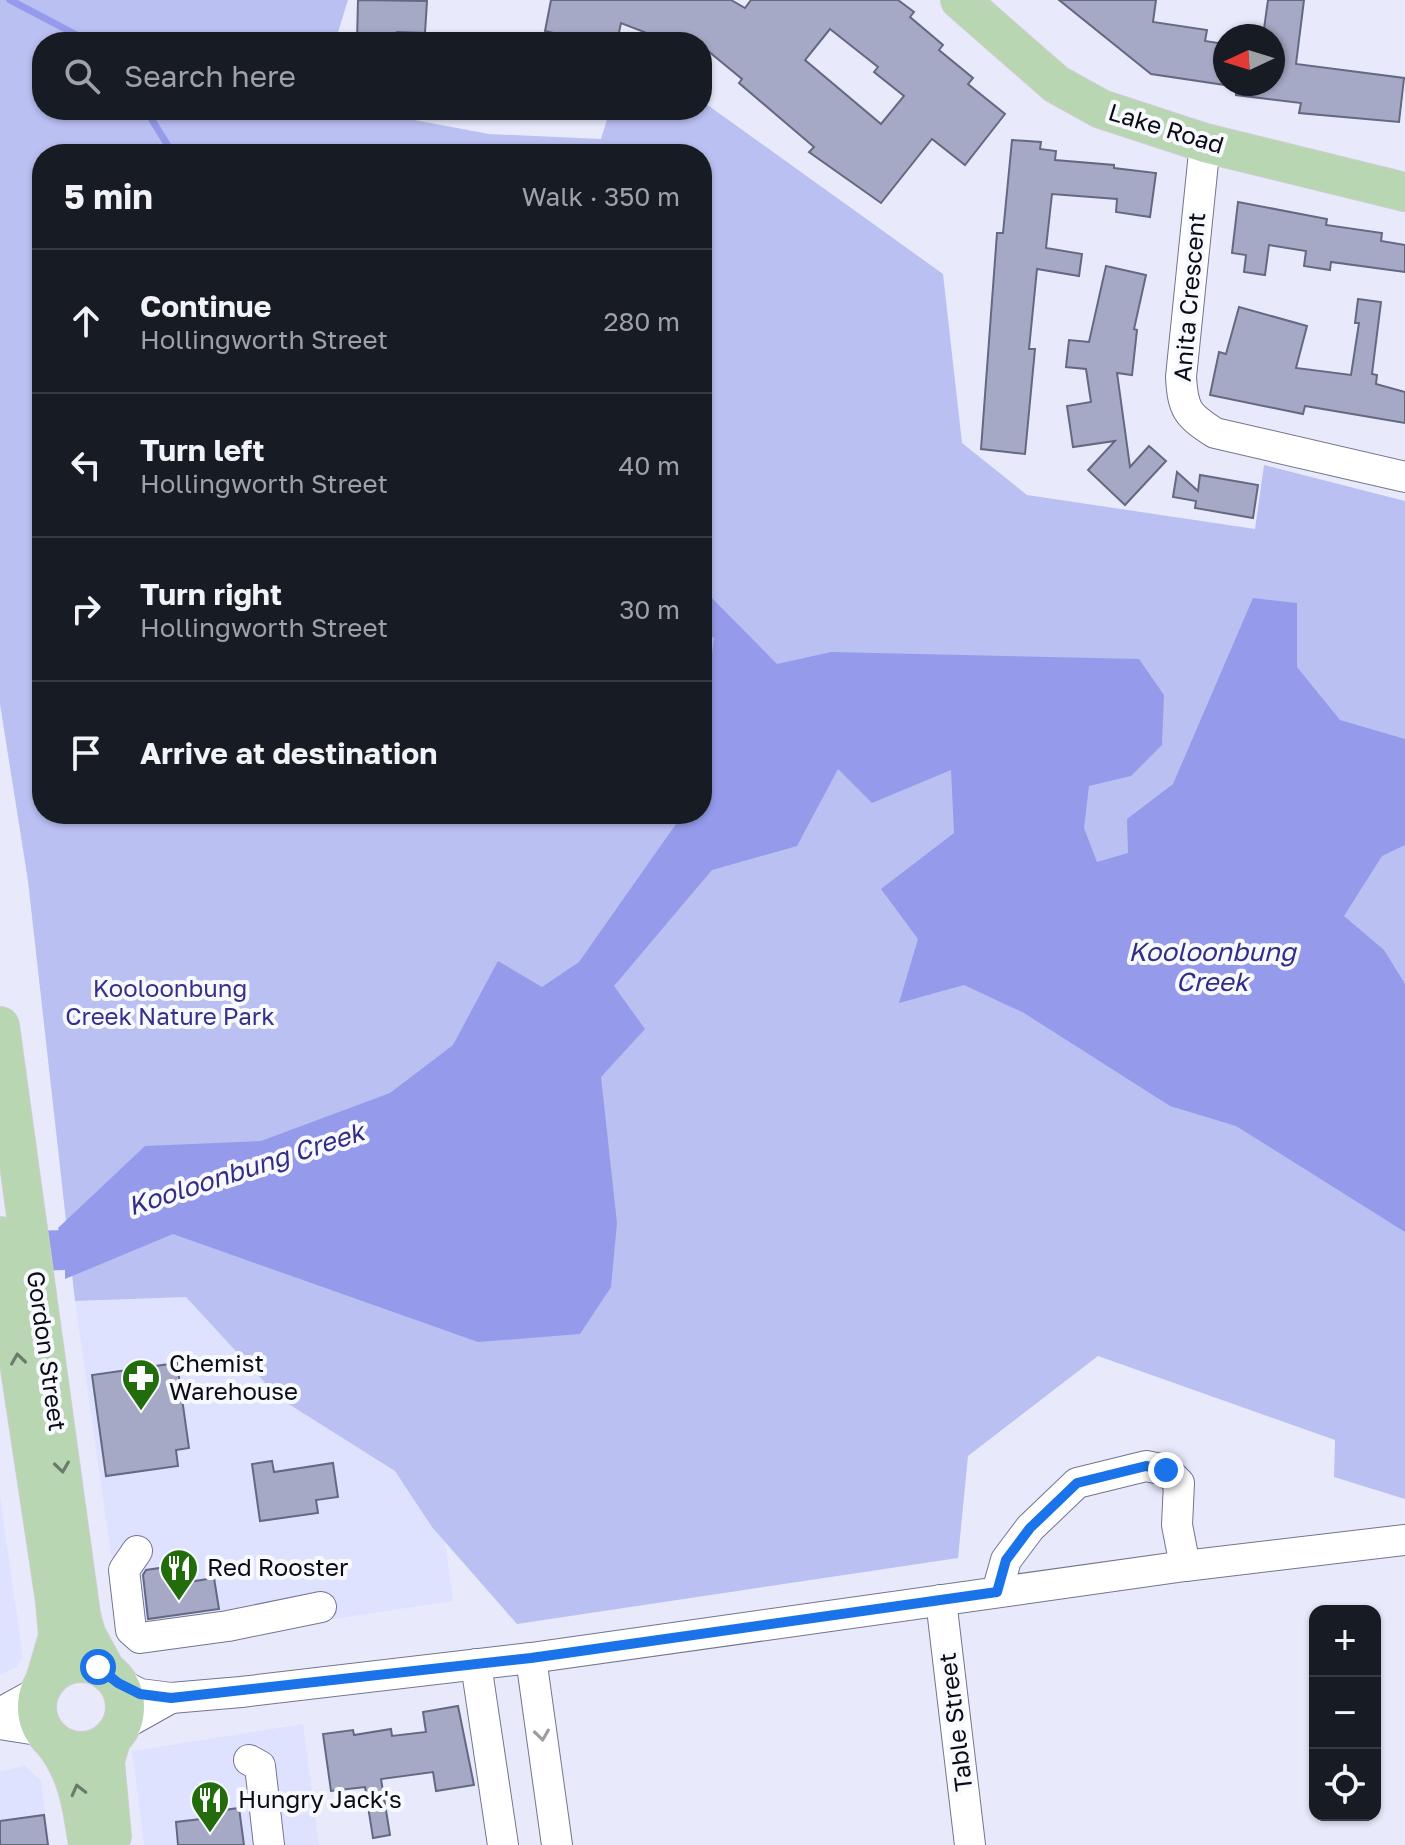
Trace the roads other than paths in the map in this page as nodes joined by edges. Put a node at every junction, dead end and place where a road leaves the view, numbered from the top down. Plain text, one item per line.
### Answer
1 (960, 0) edge
2 (1205, 143) junction
3 (1405, 192) edge
4 (1405, 477) edge
5 (0, 1026) edge
6 (13, 1226) edge
7 (21, 1281) junction
8 (1405, 1540) edge
9 (137, 1551) dead end
10 (1185, 1566) junction
11 (997, 1592) junction
12 (941, 1600) junction
13 (321, 1607) dead end
14 (531, 1658) junction
15 (476, 1664) junction
16 (112, 1677) junction
17 (42, 1687) junction
18 (171, 1698) junction
19 (0, 1713) edge
20 (0, 1724) edge
21 (116, 1733) junction
22 (49, 1736) junction
23 (249, 1760) dead end
24 (88, 1845) edge
25 (113, 1845) edge
26 (269, 1845) edge
27 (503, 1845) edge
28 (557, 1845) edge
29 (970, 1845) edge

1 - 2 main road, Lake Road
2 - 3 main road, Lake Road
2 - 4 street, Anita Crescent
5 - 6 main road, Gordon Street
6 - 7 main road, Gordon Street
7 -> 16 main road, Gordon Street
17 -> 7 main road, Gordon Street
8 - 10 street
9 - 13 street
10 - 11 street
10 - 11 street
11 - 12 street
12 - 14 street
12 - 29 street, Table Street
14 - 15 street
14 -> 28 street
15 - 18 street
15 - 27 street
16 - 17 main road
16 - 18 street
16 - 21 main road
17 - 19 street
17 - 22 main road
18 - 21 street
20 - 22 street
21 - 22 main road
21 - 25 main road
24 -> 22 main road
23 - 26 street

